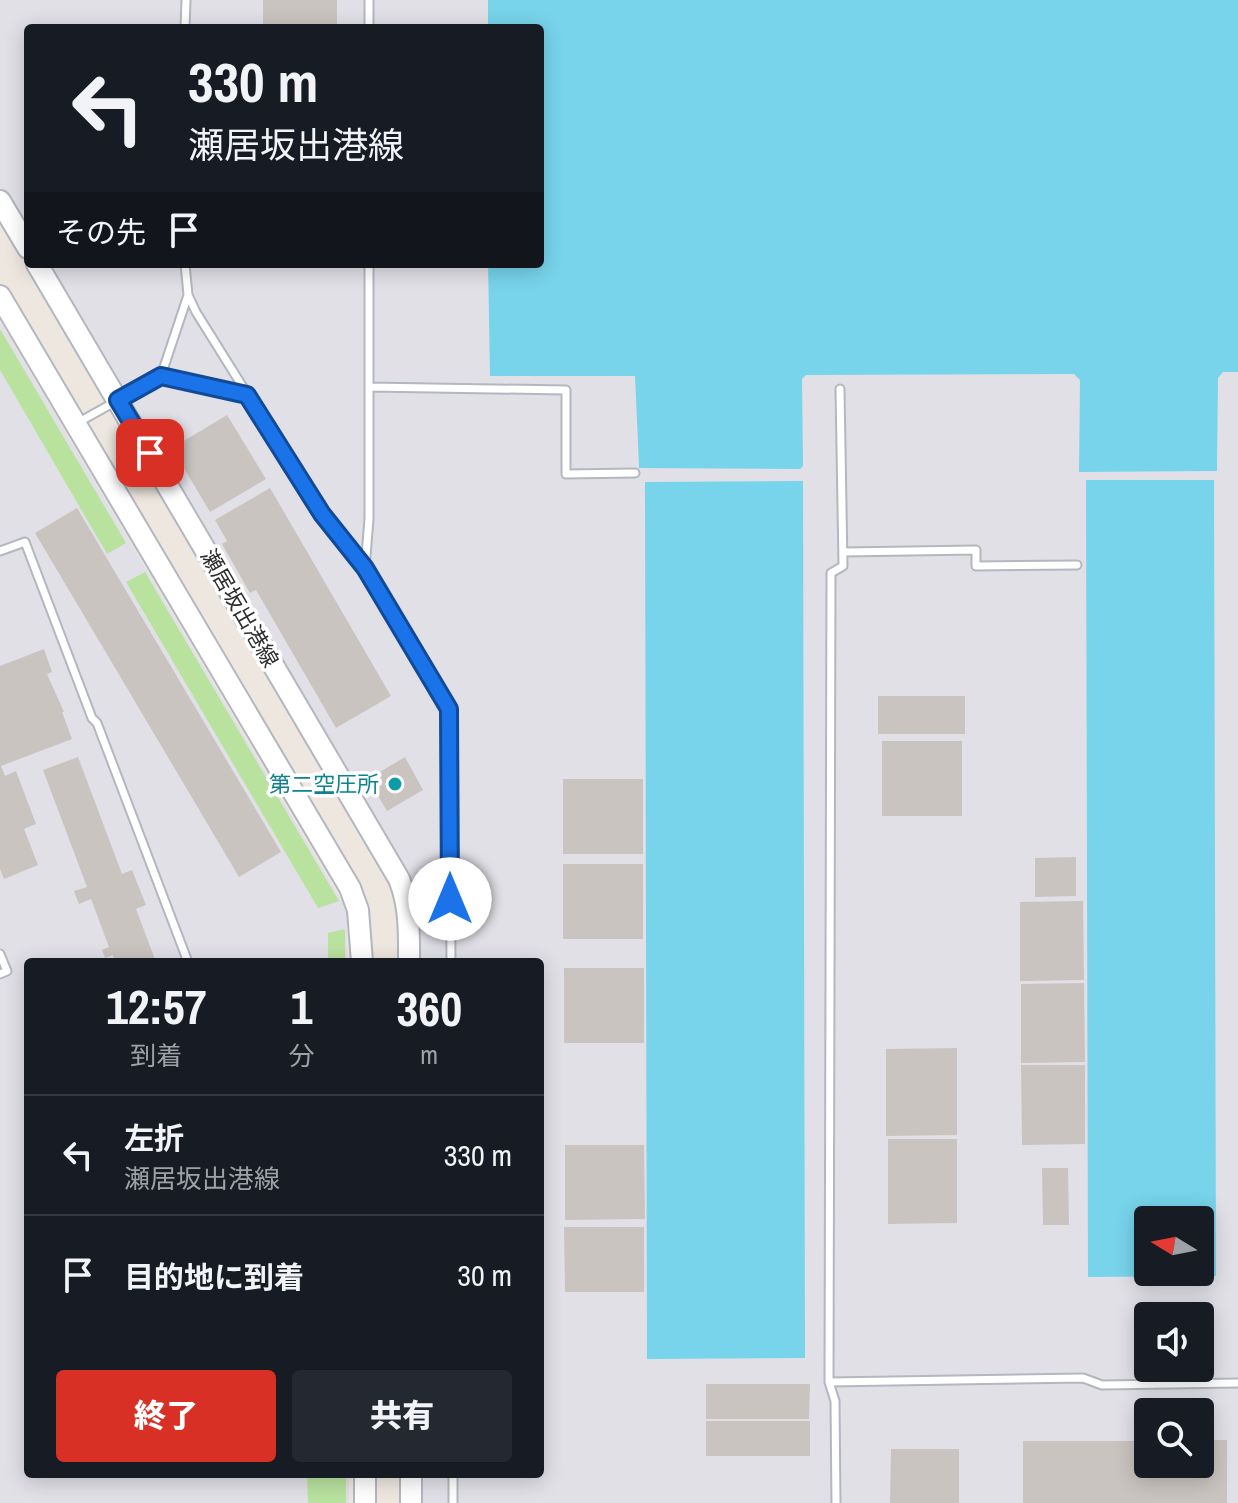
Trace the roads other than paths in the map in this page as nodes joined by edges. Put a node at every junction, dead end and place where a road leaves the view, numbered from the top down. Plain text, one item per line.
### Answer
1 (186, 0) edge
2 (369, 0) edge
3 (185, 24) edge
4 (369, 24) edge
5 (0, 201) edge
6 (24, 241) edge
7 (39, 268) edge
8 (185, 268) edge
9 (369, 268) edge
10 (188, 295) junction
11 (0, 296) edge
12 (161, 376) junction
13 (369, 387) junction
14 (840, 389) dead end
15 (247, 395) junction
16 (118, 400) junction
17 (76, 423) junction
18 (635, 473) dead end
19 (0, 551) edge
20 (843, 552) junction
21 (1077, 565) dead end
22 (365, 568) junction
23 (0, 954) edge
24 (186, 958) edge
25 (362, 958) edge
26 (409, 958) edge
27 (451, 958) edge
28 (0, 974) edge
29 (829, 1382) junction
30 (1238, 1383) edge
31 (365, 1478) edge
32 (411, 1478) edge
33 (453, 1478) edge
34 (365, 1503) edge
35 (411, 1503) edge
36 (453, 1503) edge
37 (836, 1503) edge

1 - 3 lane
2 - 4 lane
5 - 6 main road
7 - 16 main road, 瀬居坂出港線
8 - 10 lane
9 - 13 lane
10 - 12 lane
10 - 15 lane
11 - 17 main road
12 - 15 lane
12 - 16 lane
13 - 18 lane
13 - 22 lane
14 - 20 lane
15 - 22 lane
16 - 17 lane
16 - 26 main road, 瀬居坂出港線
17 - 25 main road
19 - 24 lane
20 - 21 lane
20 - 29 lane
22 - 27 lane
23 - 28 lane
29 - 30 lane
29 - 37 lane
31 - 34 main road
32 - 35 main road
33 - 36 lane

